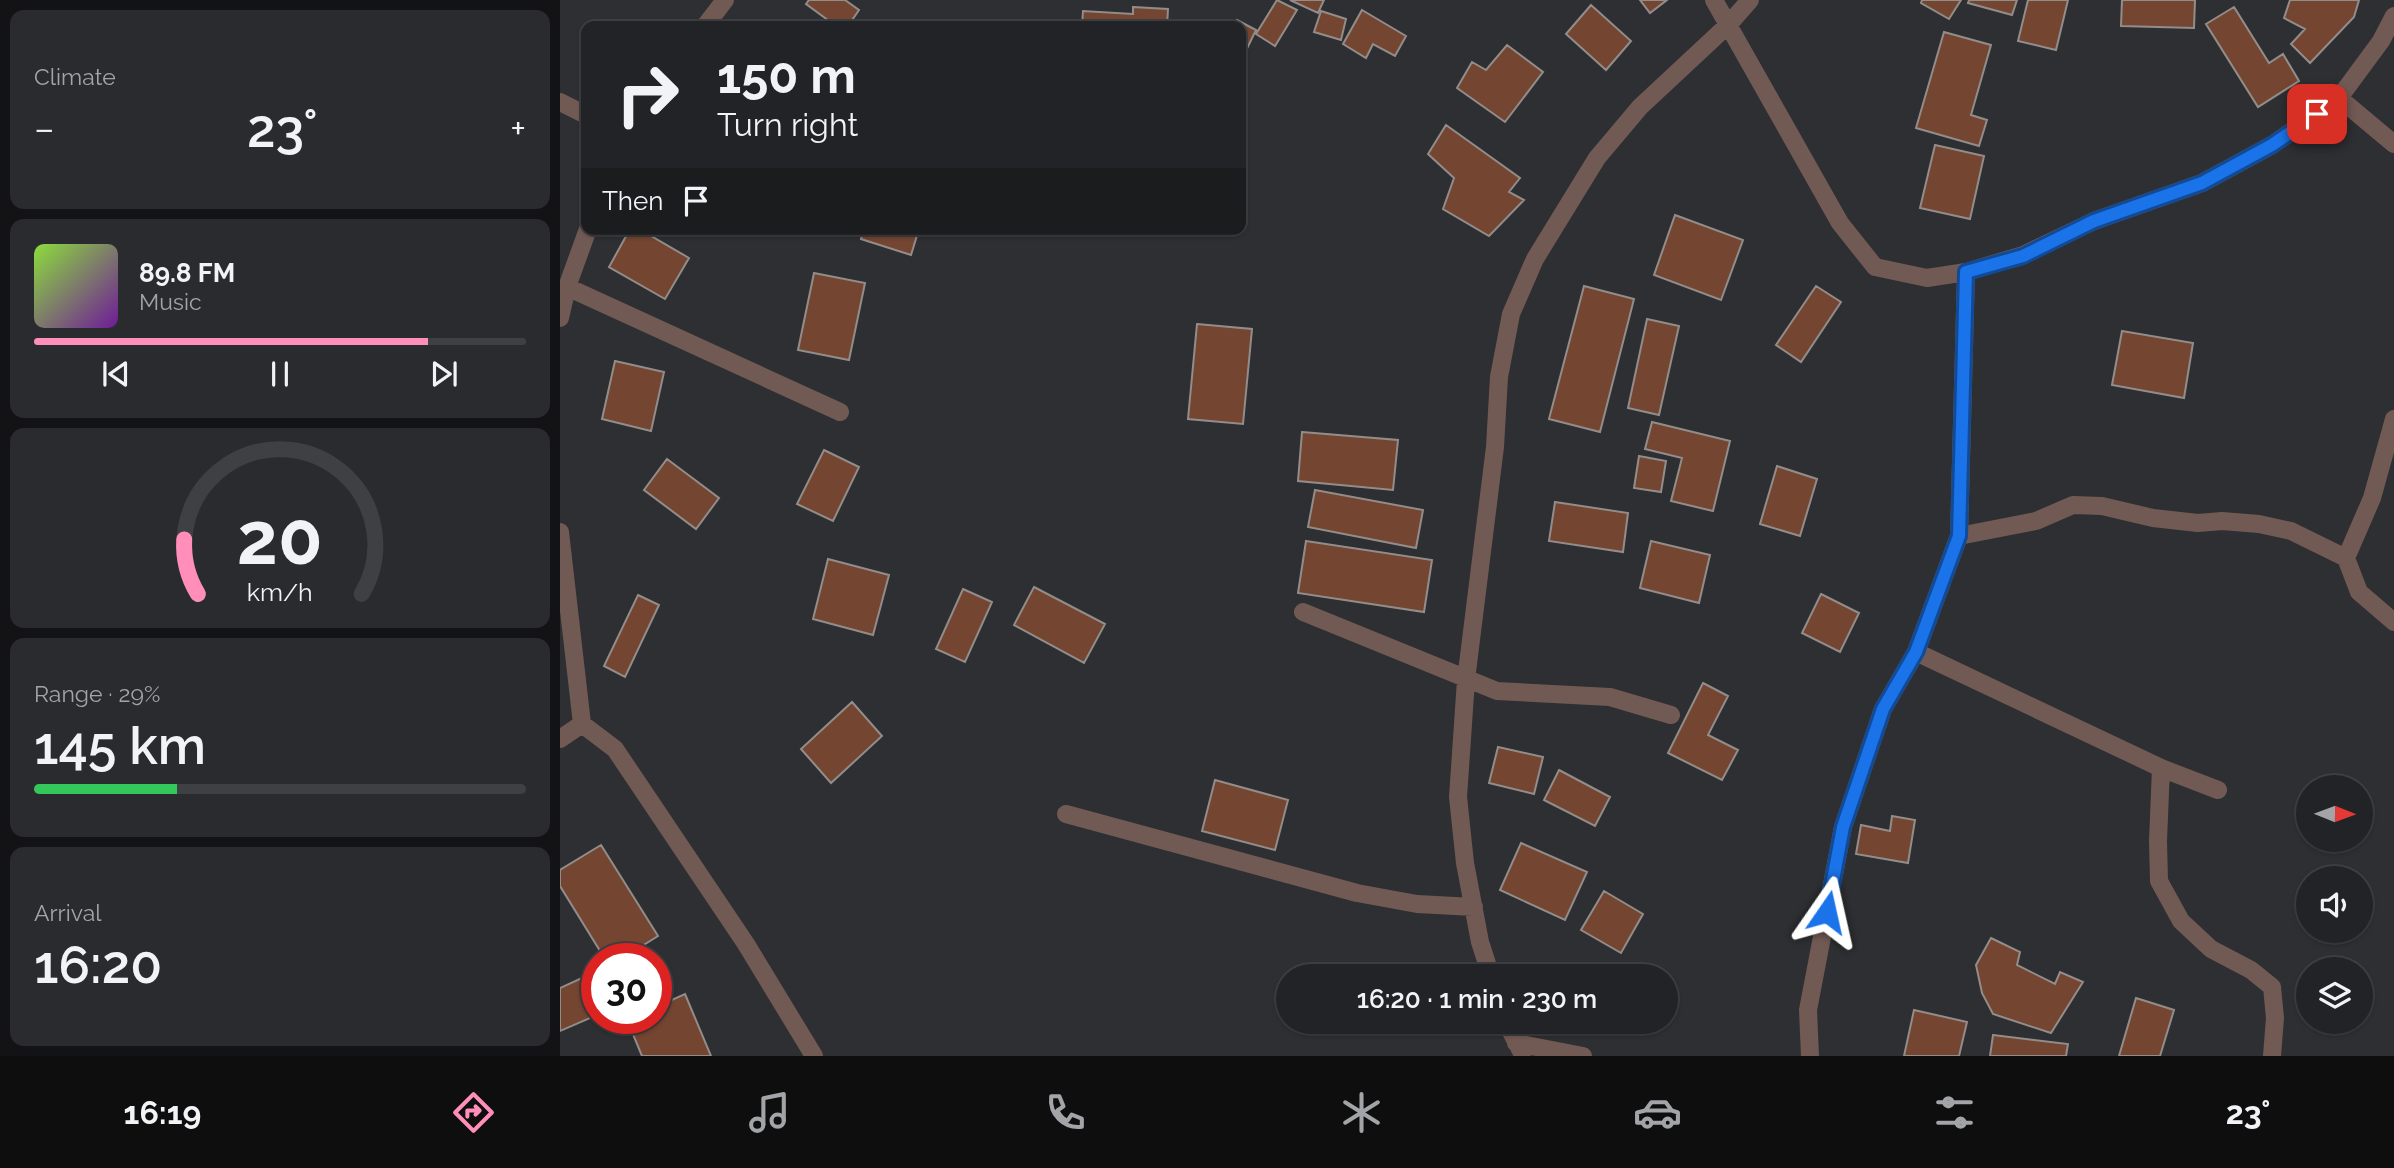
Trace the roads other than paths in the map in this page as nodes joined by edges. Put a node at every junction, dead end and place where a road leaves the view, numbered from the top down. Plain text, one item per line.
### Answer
1 (724, 0) edge
2 (1714, 0) edge
3 (1750, 0) edge
4 (2394, 16) edge
5 (709, 21) edge
6 (1729, 24) junction
7 (2339, 98) junction
8 (560, 102) edge
9 (581, 112) edge
10 (2394, 144) edge
11 (586, 235) edge
12 (1966, 272) junction
13 (567, 287) junction
14 (560, 318) edge
15 (840, 412) dead end
16 (2394, 419) edge
17 (560, 532) edge
18 (1959, 536) junction
19 (2346, 558) junction
20 (1303, 612) dead end
21 (2394, 622) edge
22 (1916, 652) junction
23 (1466, 680) junction
24 (1671, 715) dead end
25 (582, 724) junction
26 (560, 739) edge
27 (2161, 768) junction
28 (2218, 790) dead end
29 (1066, 814) dead end
30 (1474, 907) junction
31 (1487, 964) edge
32 (1520, 1049) edge
33 (814, 1056) edge
34 (1583, 1056) edge
35 (1810, 1056) edge
36 (2272, 1056) edge

1 - 5 street
2 - 6 street
3 - 6 street
4 - 7 street
6 - 12 street
6 - 23 street
7 - 10 street
7 - 12 street
8 - 9 street
11 - 13 street
12 - 18 street
13 - 14 street
13 - 15 street
16 - 19 street
17 - 25 street
18 - 19 street
18 - 22 street
19 - 21 street
20 - 23 street
22 - 27 street
22 - 35 street
23 - 24 street
23 - 30 street
25 - 26 street
25 - 33 street
27 - 28 street
27 - 36 street
29 - 30 street
30 - 31 street
32 - 34 street

